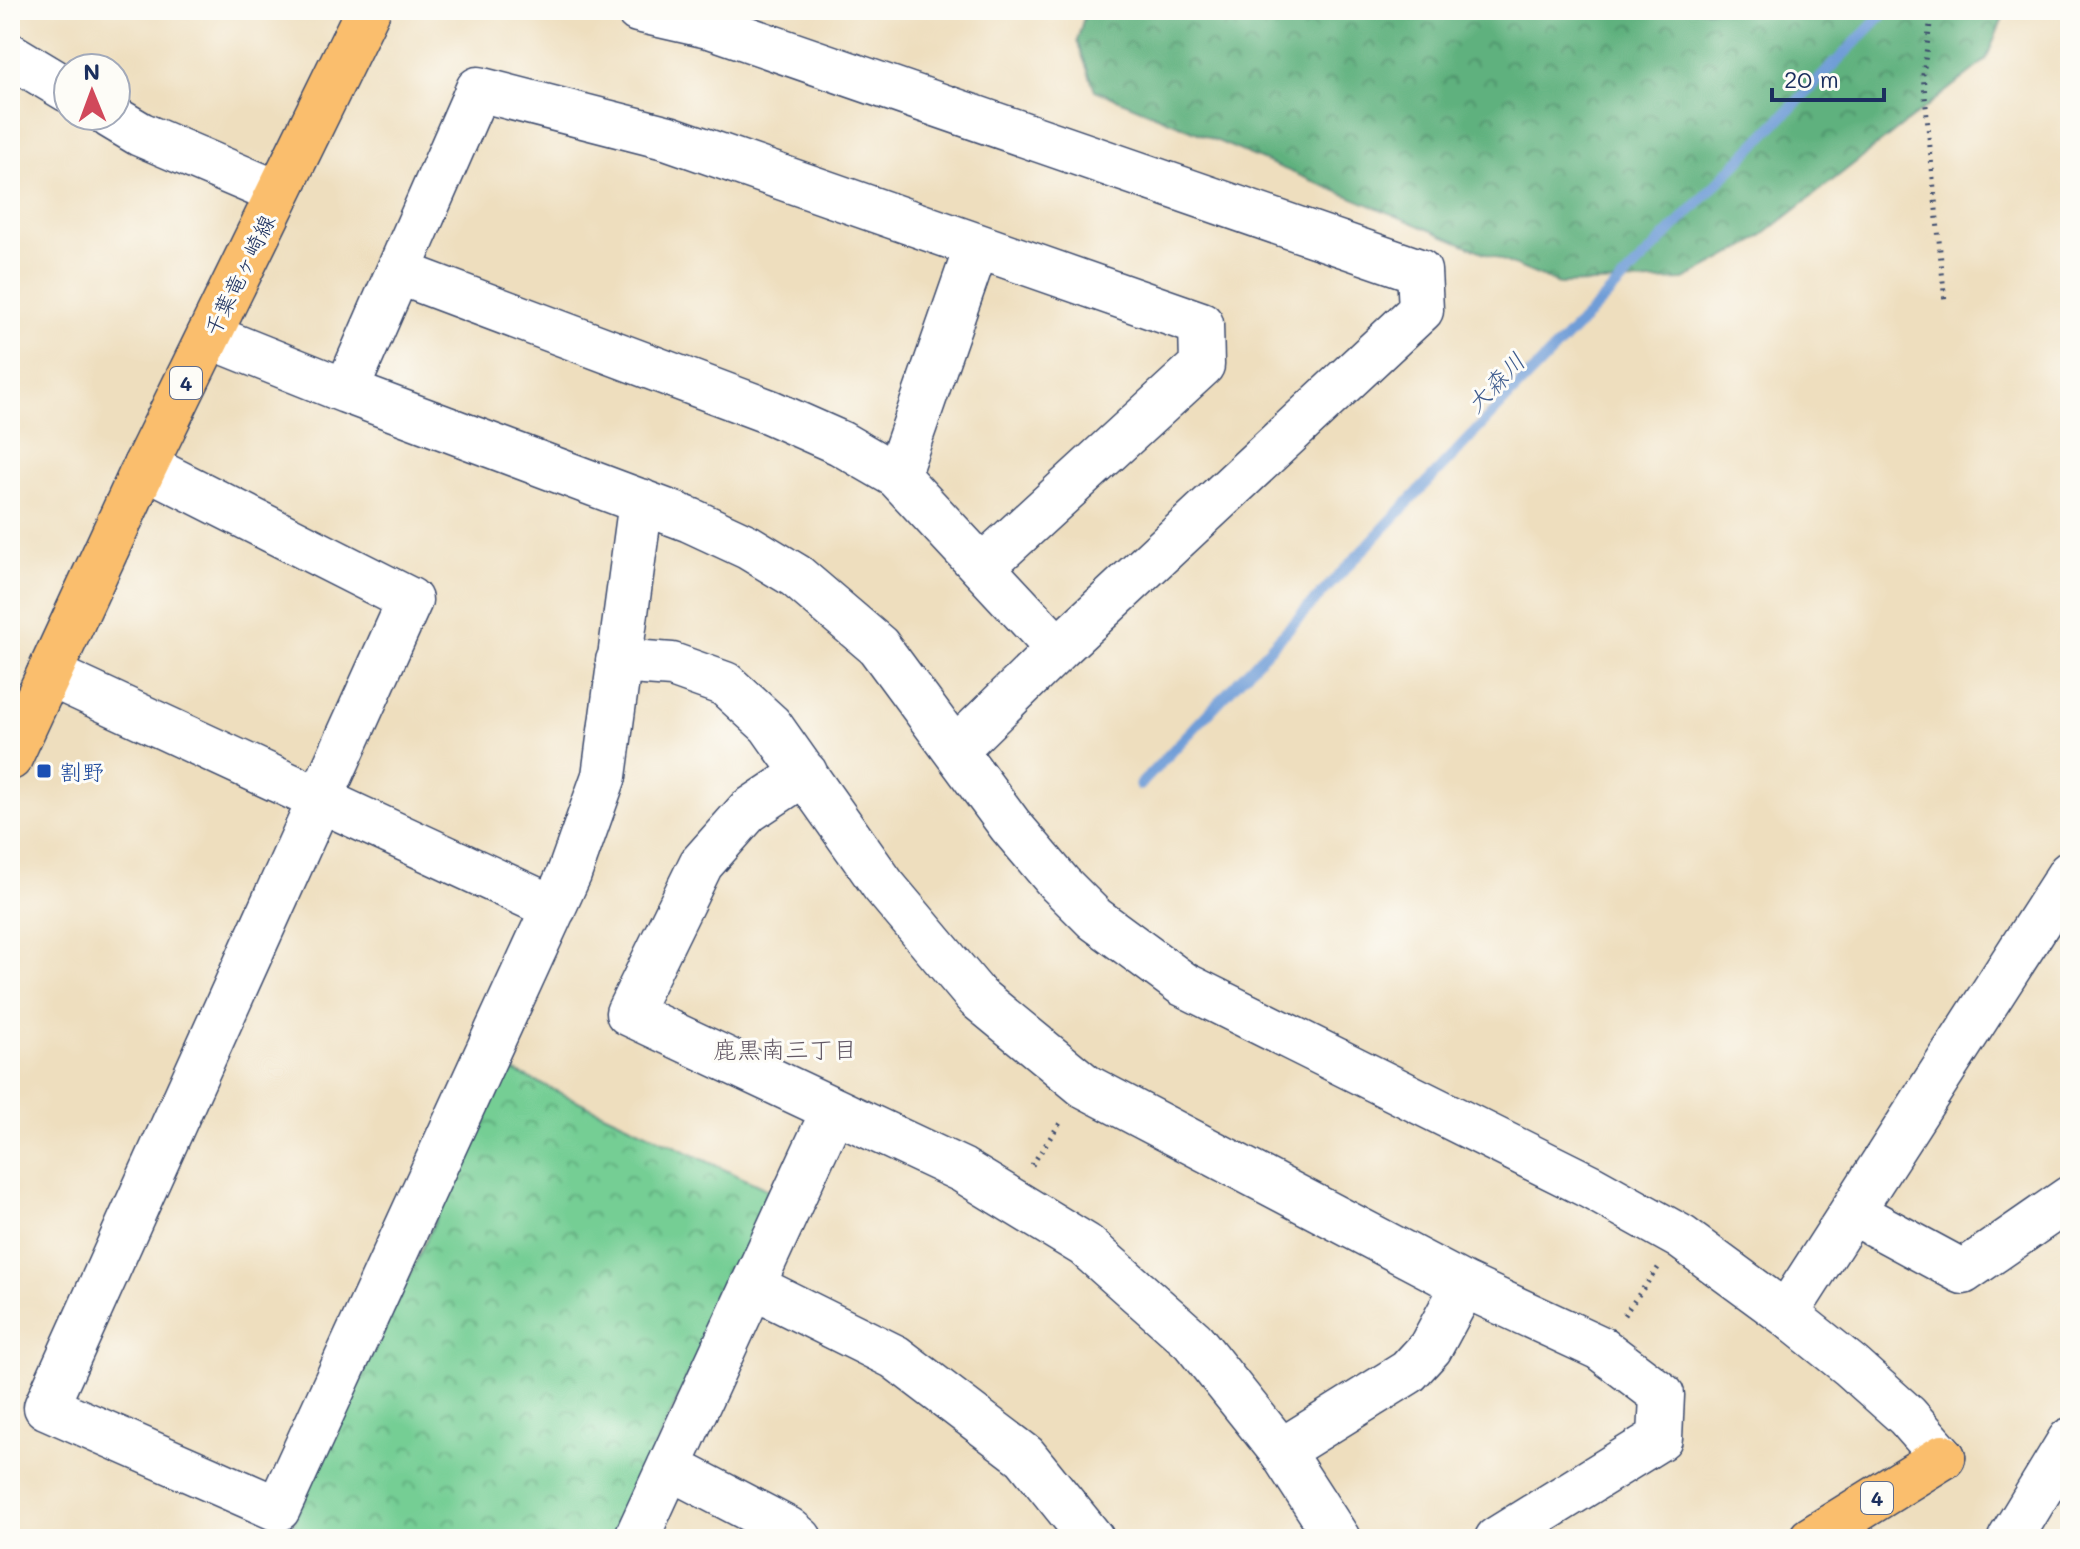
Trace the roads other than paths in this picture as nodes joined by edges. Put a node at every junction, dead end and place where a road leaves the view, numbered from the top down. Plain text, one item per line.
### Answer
1 (368, 10) edge
2 (638, 10) edge
3 (10, 55) edge
4 (52, 80) edge
5 (132, 129) edge
6 (278, 193) junction
7 (977, 246) junction
8 (398, 272) junction
9 (209, 336) junction
10 (346, 391) junction
11 (145, 466) junction
12 (897, 476) junction
13 (641, 501) junction
14 (982, 567) junction
15 (1058, 649) junction
16 (618, 661) junction
17 (49, 674) junction
18 (955, 750) junction
19 (10, 758) edge
20 (805, 773) junction
21 (320, 799) junction
22 (2070, 873) edge
23 (554, 908) junction
24 (833, 1111) junction
25 (2070, 1198) edge
26 (1852, 1212) junction
27 (1464, 1285) junction
28 (752, 1286) junction
29 (1786, 1314) junction
30 (2070, 1440) edge
31 (1281, 1451) junction
32 (1943, 1457) joint
33 (669, 1467) junction
34 (636, 1539) edge
35 (800, 1539) edge
36 (1092, 1539) edge
37 (1338, 1539) edge
38 (1497, 1539) edge
39 (1811, 1539) edge
40 (2010, 1539) edge

1 - 6 main road, 千葉竜ヶ崎線 / 4
2 - 15 street
3 - 4 street
5 - 6 street
6 - 9 main road, 千葉竜ヶ崎線 / 4
7 - 8 street
7 - 12 street
7 - 14 street
8 - 10 street
8 - 12 street
9 - 10 street
9 - 11 main road, 千葉竜ヶ崎線 / 4
10 - 13 street
11 - 17 main road, 千葉竜ヶ崎線 / 4
11 - 21 street
12 - 14 street
13 - 16 street
13 - 18 street
14 - 15 street
15 - 18 street
16 - 20 street
16 - 23 street
17 - 19 main road, 千葉竜ヶ崎線 / 4
17 - 21 street
18 - 29 street
20 - 24 street
20 - 27 street
21 - 23 street
21 - 23 street
22 - 26 street
24 - 28 street
24 - 31 street
25 - 26 street
26 - 29 street
27 - 31 street
27 - 38 street
28 - 33 street
28 - 36 street
29 - 32 street
30 - 40 street
31 - 37 street
32 - 39 main road, 4
33 - 34 street
33 - 35 street

